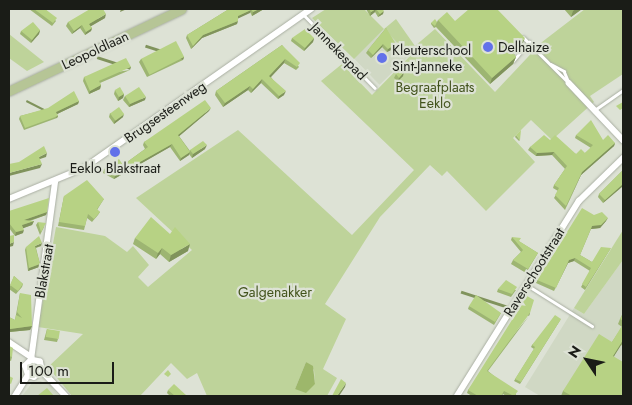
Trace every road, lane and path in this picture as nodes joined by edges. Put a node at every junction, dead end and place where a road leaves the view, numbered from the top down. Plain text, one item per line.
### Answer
1 (182, 9) edge
2 (310, 9) edge
3 (303, 14) junction
4 (518, 32) edge
5 (530, 42) junction
6 (513, 61) edge
7 (550, 63) junction
8 (569, 83) junction
9 (375, 88) dead end
10 (623, 90) edge
11 (9, 91) edge
12 (594, 110) junction
13 (623, 140) edge
14 (623, 158) edge
15 (55, 182) junction
16 (9, 199) edge
17 (526, 285) junction
18 (592, 326) dead end
19 (9, 342) edge
20 (31, 358) junction
21 (42, 371) junction
22 (28, 375) junction
23 (15, 396) edge
24 (66, 396) edge
25 (457, 396) edge

1 - 11 main road, Leopoldlaan
2 - 3 street, Brugsesteenweg
3 - 9 lane, Jannekespad
3 - 15 street, Brugsesteenweg
4 - 5 lane
5 - 6 lane
5 - 7 lane
7 - 8 lane
7 - 8 lane
8 - 12 street
10 - 12 lane
12 - 13 street
14 - 17 street, Raverschootstraat
15 - 16 street, Brugsesteenweg
15 - 20 street, Blakstraat
17 - 18 lane
17 - 25 street, Raverschootstraat
19 - 20 street
20 - 21 street
20 - 22 street
21 - 22 street
21 - 24 street
22 - 23 street

